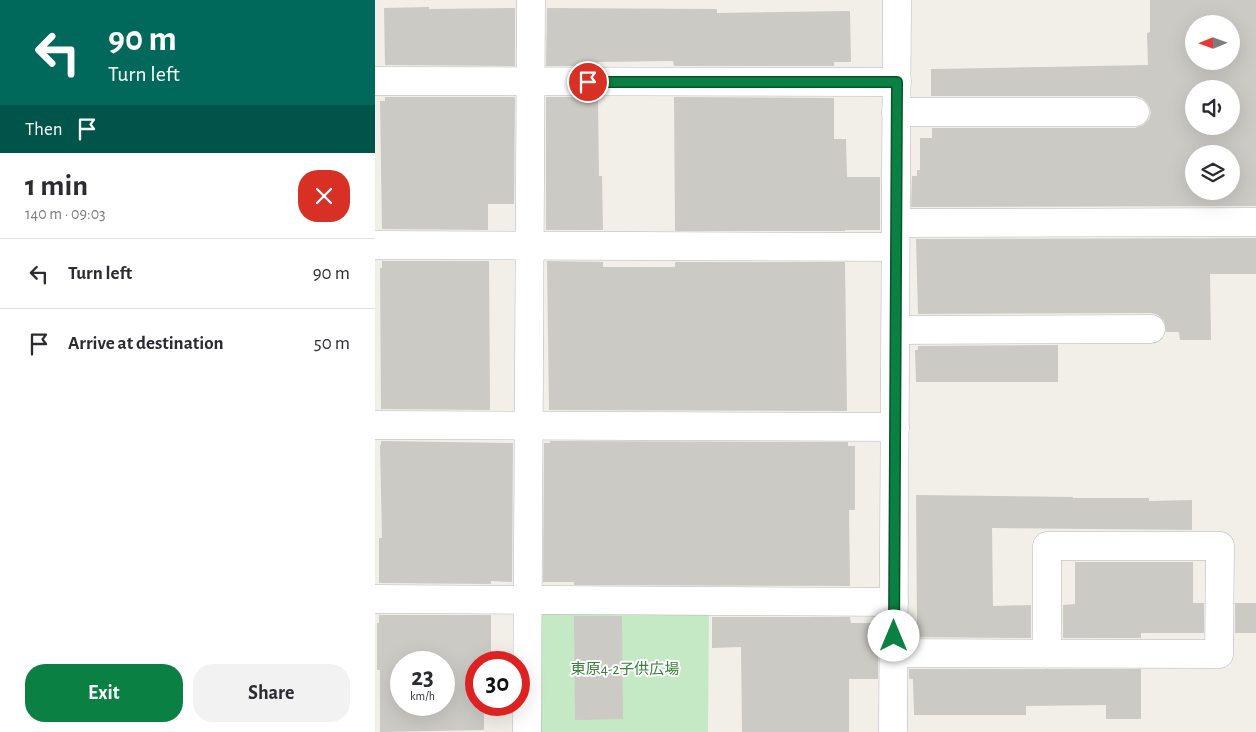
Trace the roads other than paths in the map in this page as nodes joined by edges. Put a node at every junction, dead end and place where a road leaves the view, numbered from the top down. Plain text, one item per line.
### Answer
1 (531, 0) edge
2 (897, 0) edge
3 (375, 82) edge
4 (530, 82) junction
5 (897, 82) junction
6 (896, 112) junction
7 (1135, 112) dead end
8 (1256, 222) edge
9 (896, 235) junction
10 (375, 244) edge
11 (529, 245) junction
12 (1151, 329) dead end
13 (896, 330) junction
14 (375, 425) edge
15 (528, 426) junction
16 (895, 427) junction
17 (375, 599) edge
18 (527, 600) junction
19 (894, 602) junction
20 (894, 653) junction
21 (1047, 654) junction
22 (527, 732) edge
23 (893, 732) edge

1 - 4 street
2 - 5 street
3 - 4 street
4 - 5 street
4 - 11 street
5 - 6 street
6 - 7 street
6 - 9 street
8 - 9 street
9 - 11 street
9 - 13 street
10 - 11 street
11 - 15 street
12 - 13 street
13 - 16 street
14 - 15 street
15 - 16 street
15 - 18 street
16 - 19 street
17 - 18 street
18 - 19 street
18 - 22 street
19 - 20 street
20 - 21 street
20 - 23 street
21 - 21 street

